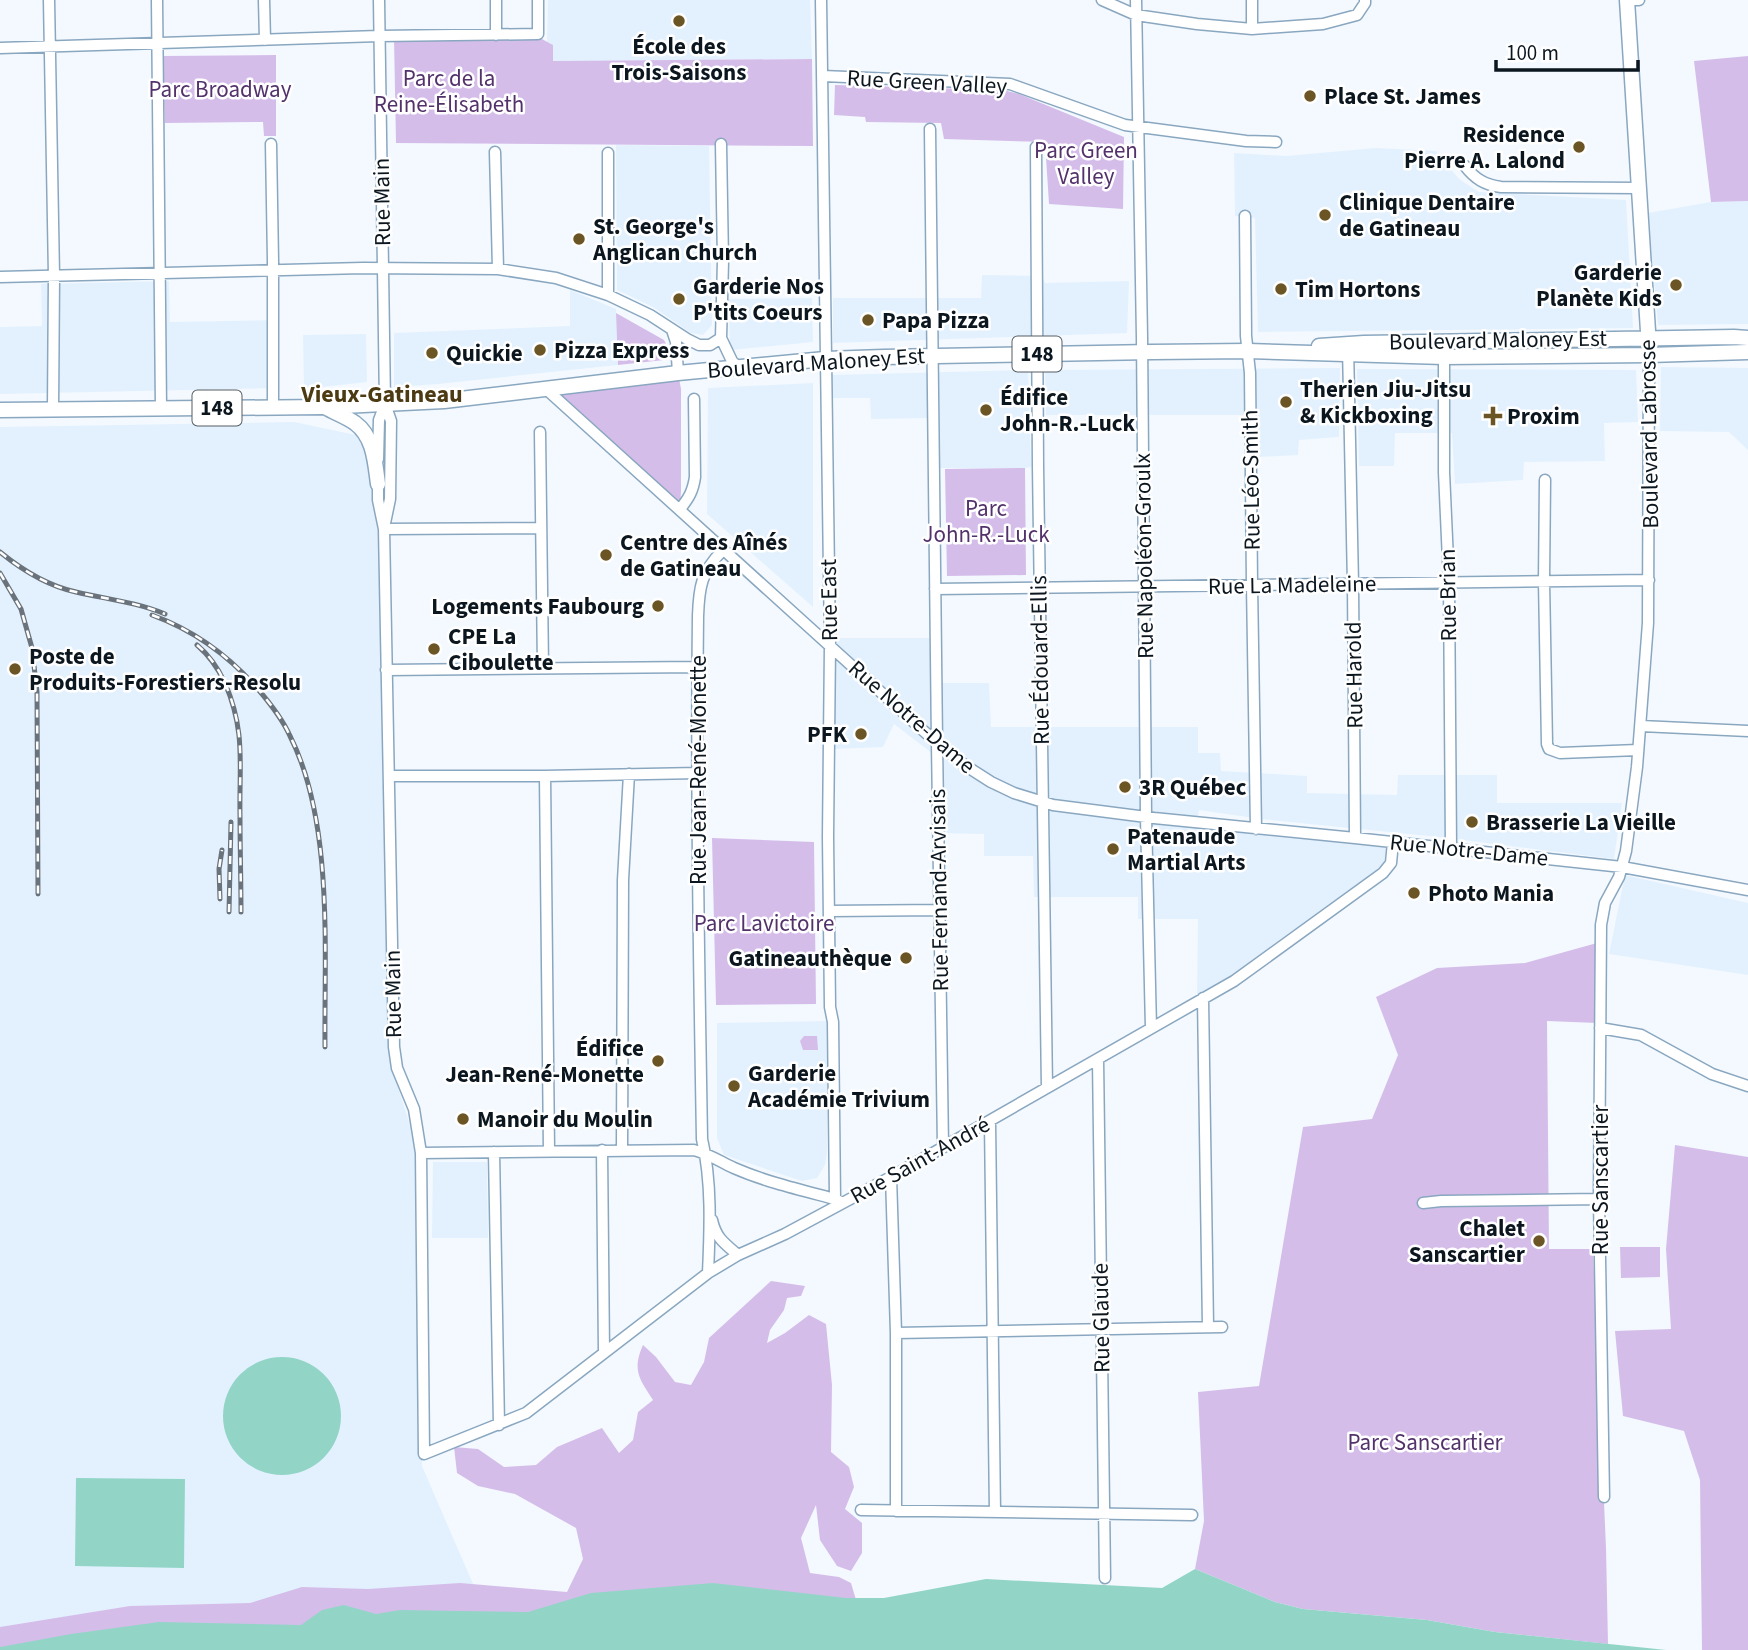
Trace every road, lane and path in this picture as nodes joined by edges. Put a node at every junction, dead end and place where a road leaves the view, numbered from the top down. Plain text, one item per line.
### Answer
1 (49, 0) edge
2 (157, 0) edge
3 (264, 0) edge
4 (379, 0) edge
5 (496, 0) edge
6 (538, 0) edge
7 (821, 0) edge
8 (1102, 0) edge
9 (1136, 0) edge
10 (1252, 0) edge
11 (1364, 0) edge
12 (1627, 0) edge
13 (1639, 0) edge
14 (1136, 15) junction
15 (1252, 29) junction
16 (496, 35) junction
17 (379, 36) junction
18 (265, 40) junction
19 (157, 43) junction
20 (50, 46) junction
21 (0, 48) edge
22 (823, 76) junction
23 (1139, 127) junction
24 (930, 129) dead end
25 (1276, 142) dead end
26 (271, 144) dead end
27 (721, 144) dead end
28 (1036, 147) dead end
29 (495, 152) dead end
30 (608, 153) dead end
31 (1465, 166) dead end
32 (1639, 188) junction
33 (1245, 216) dead end
34 (383, 269) junction
35 (498, 269) junction
36 (273, 270) junction
37 (159, 273) junction
38 (54, 276) junction
39 (0, 277) edge
40 (608, 295) junction
41 (673, 330) junction
42 (721, 338) junction
43 (1648, 338) junction
44 (1748, 338) edge
45 (1442, 342) junction
46 (1348, 350) junction
47 (1248, 351) junction
48 (1142, 352) junction
49 (1748, 352) edge
50 (1037, 354) junction
51 (932, 355) junction
52 (1649, 355) junction
53 (1444, 357) junction
54 (825, 359) junction
55 (738, 367) junction
56 (678, 373) junction
57 (546, 388) junction
58 (694, 398) dead end
59 (385, 404) junction
60 (273, 407) junction
61 (323, 407) junction
62 (161, 408) junction
63 (53, 409) junction
64 (0, 410) edge
65 (540, 432) dead end
66 (1545, 481) dead end
67 (378, 484) junction
68 (680, 509) junction
69 (541, 527) junction
70 (384, 529) junction
71 (723, 550) junction
72 (1649, 580) junction
73 (1544, 582) junction
74 (1449, 583) junction
75 (1353, 584) junction
76 (1252, 585) junction
77 (1144, 586) junction
78 (1040, 587) junction
79 (935, 589) junction
80 (830, 645) junction
81 (697, 667) junction
82 (543, 668) junction
83 (386, 670) junction
84 (1641, 726) junction
85 (1748, 730) edge
86 (937, 743) junction
87 (1638, 750) junction
88 (698, 773) junction
89 (629, 774) junction
90 (390, 776) junction
91 (545, 776) junction
92 (1042, 803) junction
93 (1146, 817) junction
94 (1256, 829) junction
95 (1355, 838) junction
96 (1393, 842) junction
97 (1451, 848) junction
98 (1622, 867) junction
99 (1748, 890) edge
100 (940, 910) junction
101 (829, 911) junction
102 (1203, 998) junction
103 (1151, 1028) junction
104 (1600, 1028) junction
105 (1098, 1059) junction
106 (1748, 1086) edge
107 (1047, 1088) junction
108 (990, 1122) junction
109 (943, 1147) junction
110 (602, 1150) junction
111 (622, 1150) junction
112 (550, 1151) junction
113 (494, 1152) junction
114 (421, 1153) junction
115 (706, 1153) junction
116 (891, 1177) junction
117 (1599, 1199) junction
118 (839, 1201) junction
119 (1423, 1203) dead end
120 (709, 1207) junction
121 (738, 1255) junction
122 (708, 1273) junction
123 (1208, 1327) junction
124 (1222, 1327) dead end
125 (1101, 1329) junction
126 (993, 1332) junction
127 (896, 1333) junction
128 (604, 1353) junction
129 (499, 1425) junction
130 (424, 1454) joint
131 (1604, 1497) dead end
132 (861, 1510) dead end
133 (896, 1511) junction
134 (995, 1512) junction
135 (1105, 1513) junction
136 (1192, 1515) dead end
137 (1105, 1578) dead end

1 - 20 street
2 - 19 street
3 - 18 street
4 - 17 street, Rue Main
5 - 16 street
6 - 16 street
7 - 22 street, Rue East
8 - 14 street
9 - 14 street, Rue Napoléon-Groulx
10 - 15 street
11 - 15 street
12 - 13 street
12 - 32 main road, Boulevard Labrosse
14 - 15 street
14 - 23 street, Rue Napoléon-Groulx
16 - 17 street
17 - 18 street
17 - 34 street, Rue Main
18 - 19 street
19 - 20 street
19 - 37 street
20 - 21 street
20 - 38 street
22 - 23 street, Rue Green Valley
22 - 54 street, Rue East
23 - 25 street, Rue Green Valley
23 - 48 street, Rue Napoléon-Groulx
24 - 51 street, Rue Fernand-Arvisais
26 - 36 street
27 - 42 street
28 - 50 street, Rue Édouard-Ellis
29 - 35 street
30 - 40 street
31 - 32 street
32 - 43 main road, Boulevard Labrosse
33 - 47 street, Rue Léo-Smith
34 - 35 street
34 - 36 street
34 - 59 street, Rue Main
35 - 40 street
36 - 37 street
36 - 60 street
37 - 38 street
37 - 62 street
38 - 39 street
38 - 63 street
40 - 41 street
41 - 42 street
41 - 56 street
42 - 55 street
43 - 44 main road, Boulevard Maloney Est / 148
43 - 45 main road, Boulevard Maloney Est / 148
43 - 52 main road, Boulevard Labrosse
45 - 46 main road, Boulevard Maloney Est / 148
45 - 53 street, Rue Brian
46 - 47 main road, Boulevard Maloney Est / 148
46 - 53 main road, Boulevard Maloney Est / 148
46 - 75 street, Rue Harold
47 - 48 main road, Boulevard Maloney Est / 148
47 - 76 street, Rue Léo-Smith
48 - 50 main road, Boulevard Maloney Est / 148
48 - 77 street, Rue Napoléon-Groulx
49 - 52 main road, Boulevard Maloney Est / 148
50 - 51 main road, Boulevard Maloney Est / 148
50 - 78 street, Rue Édouard-Ellis
51 - 54 main road, Boulevard Maloney Est / 148
51 - 79 street, Rue Fernand-Arvisais
52 - 53 main road, Boulevard Maloney Est / 148
52 - 72 street, Boulevard Labrosse
53 - 74 street, Rue Brian
54 - 55 main road, Boulevard Maloney Est / 148
54 - 80 street, Rue East
55 - 56 main road, Boulevard Maloney Est / 148
56 - 57 main road, Boulevard Maloney Est / 148
57 - 59 main road, Boulevard Maloney Est / 148
57 - 68 street, Rue Notre-Dame
58 - 68 street
59 - 61 main road, 148
59 - 67 street, Rue Main
59 - 70 street, Rue Main
60 - 61 main road, 148
60 - 62 main road, 148
61 - 67 main road
62 - 63 main road, 148
63 - 64 main road, 148
65 - 69 street
66 - 73 street
67 - 70 street, Rue Main
68 - 71 street, Rue Notre-Dame
69 - 70 street
69 - 82 street
70 - 83 street, Rue Main
71 - 80 street, Rue Notre-Dame
71 - 81 street, Rue Jean-René-Monette
72 - 73 street, Rue La Madeleine
72 - 84 street, Boulevard Labrosse
73 - 74 street, Rue La Madeleine
73 - 87 street
74 - 75 street, Rue La Madeleine
74 - 97 street, Rue Brian
75 - 76 street, Rue La Madeleine
75 - 95 street, Rue Harold
76 - 77 street, Rue La Madeleine
76 - 94 street, Rue Léo-Smith
77 - 78 street, Rue La Madeleine
77 - 93 street, Rue Napoléon-Groulx
78 - 79 street, Rue La Madeleine
78 - 92 street, Rue Édouard-Ellis
79 - 86 street, Rue Fernand-Arvisais
80 - 86 street, Rue Notre-Dame
80 - 101 street, Rue East
81 - 82 street
81 - 88 street, Rue Jean-René-Monette
82 - 83 street
83 - 90 street, Rue Main
84 - 85 street
84 - 87 street, Boulevard Labrosse
86 - 92 street, Rue Notre-Dame
86 - 100 street, Rue Fernand-Arvisais
87 - 98 street, Boulevard Labrosse
88 - 89 street
88 - 115 street, Rue Jean-René-Monette
89 - 91 street
89 - 111 street
90 - 91 street
90 - 114 street, Rue Main
91 - 112 street
92 - 93 street, Rue Notre-Dame
92 - 107 street, Rue Édouard-Ellis
93 - 94 street, Rue Notre-Dame
93 - 103 street, Rue Napoléon-Groulx
94 - 95 street, Rue Notre-Dame
95 - 96 street, Rue Notre-Dame
96 - 97 street, Rue Notre-Dame
96 - 102 street, Rue Saint-André
97 - 98 street, Rue Notre-Dame
98 - 99 street, Rue Notre-Dame
98 - 104 street, Rue Sanscartier
100 - 101 street
100 - 109 street, Rue Fernand-Arvisais
101 - 118 street, Rue East
102 - 103 street, Rue Saint-André
102 - 123 street
103 - 105 street, Rue Saint-André
104 - 106 street
104 - 117 street, Rue Sanscartier
105 - 107 street, Rue Saint-André
105 - 125 street, Rue Glaude
107 - 108 street, Rue Saint-André
108 - 109 street, Rue Saint-André
108 - 126 street
109 - 116 street, Rue Saint-André
110 - 111 street
110 - 112 street
110 - 128 street
111 - 115 street
112 - 113 street
113 - 114 street
113 - 129 street
114 - 130 street, Rue Main
115 - 118 street
115 - 120 street, Rue Jean-René-Monette
116 - 118 street, Rue Saint-André
116 - 127 street
117 - 119 street
117 - 131 street, Rue Sanscartier
118 - 121 street, Rue Saint-André
120 - 121 street, Rue Jean-René-Monette
120 - 122 street, Rue Jean-René-Monette
121 - 122 street, Rue Saint-André
122 - 128 street, Rue Saint-André
123 - 124 street
123 - 125 street
125 - 126 street
125 - 135 street, Rue Glaude
126 - 127 street
126 - 134 street
127 - 133 street
128 - 129 street, Rue Saint-André
129 - 130 street, Rue Saint-André
132 - 133 street
133 - 134 street
134 - 135 street
135 - 136 street
135 - 137 street, Rue Glaude

